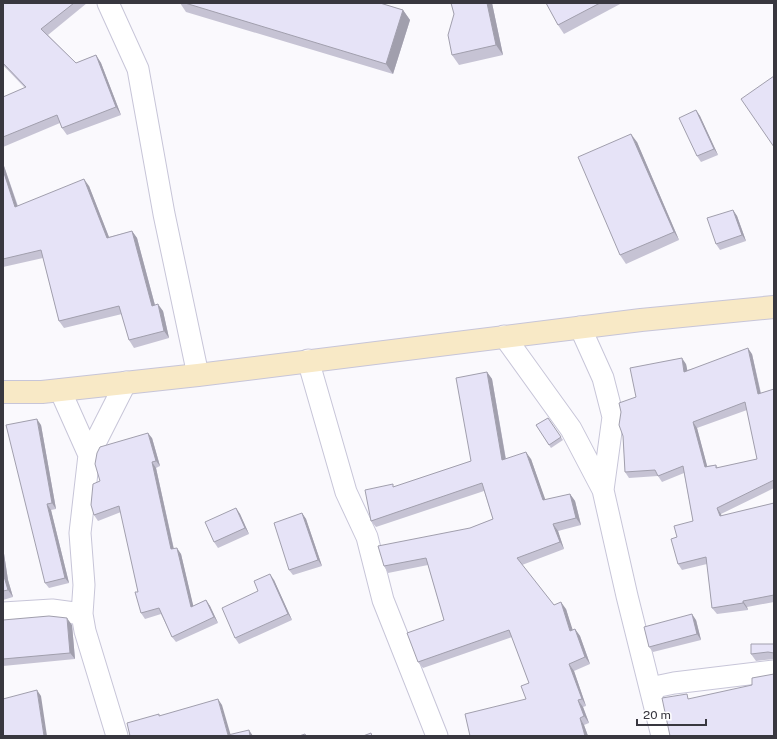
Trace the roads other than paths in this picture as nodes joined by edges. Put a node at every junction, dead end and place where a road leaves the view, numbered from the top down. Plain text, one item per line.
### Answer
1 (108, 3) edge
2 (774, 307) edge
3 (580, 327) junction
4 (504, 336) junction
5 (308, 360) junction
6 (198, 375) junction
7 (126, 382) junction
8 (60, 390) junction
9 (3, 392) edge
10 (89, 455) junction
11 (603, 490) junction
12 (3, 613) edge
13 (82, 614) junction
14 (774, 671) edge
15 (650, 688) junction
16 (117, 736) edge
17 (437, 736) edge
18 (662, 736) edge

1 - 6 street
2 - 3 main road
3 - 4 main road
3 - 11 street
4 - 5 main road
4 - 11 street
5 - 6 main road
5 - 17 street
6 - 7 main road
7 - 8 main road
7 - 10 street
8 - 9 main road
8 - 10 street
10 - 13 street
11 - 15 street
12 - 13 street
13 - 16 street
14 - 15 street
15 - 18 street

